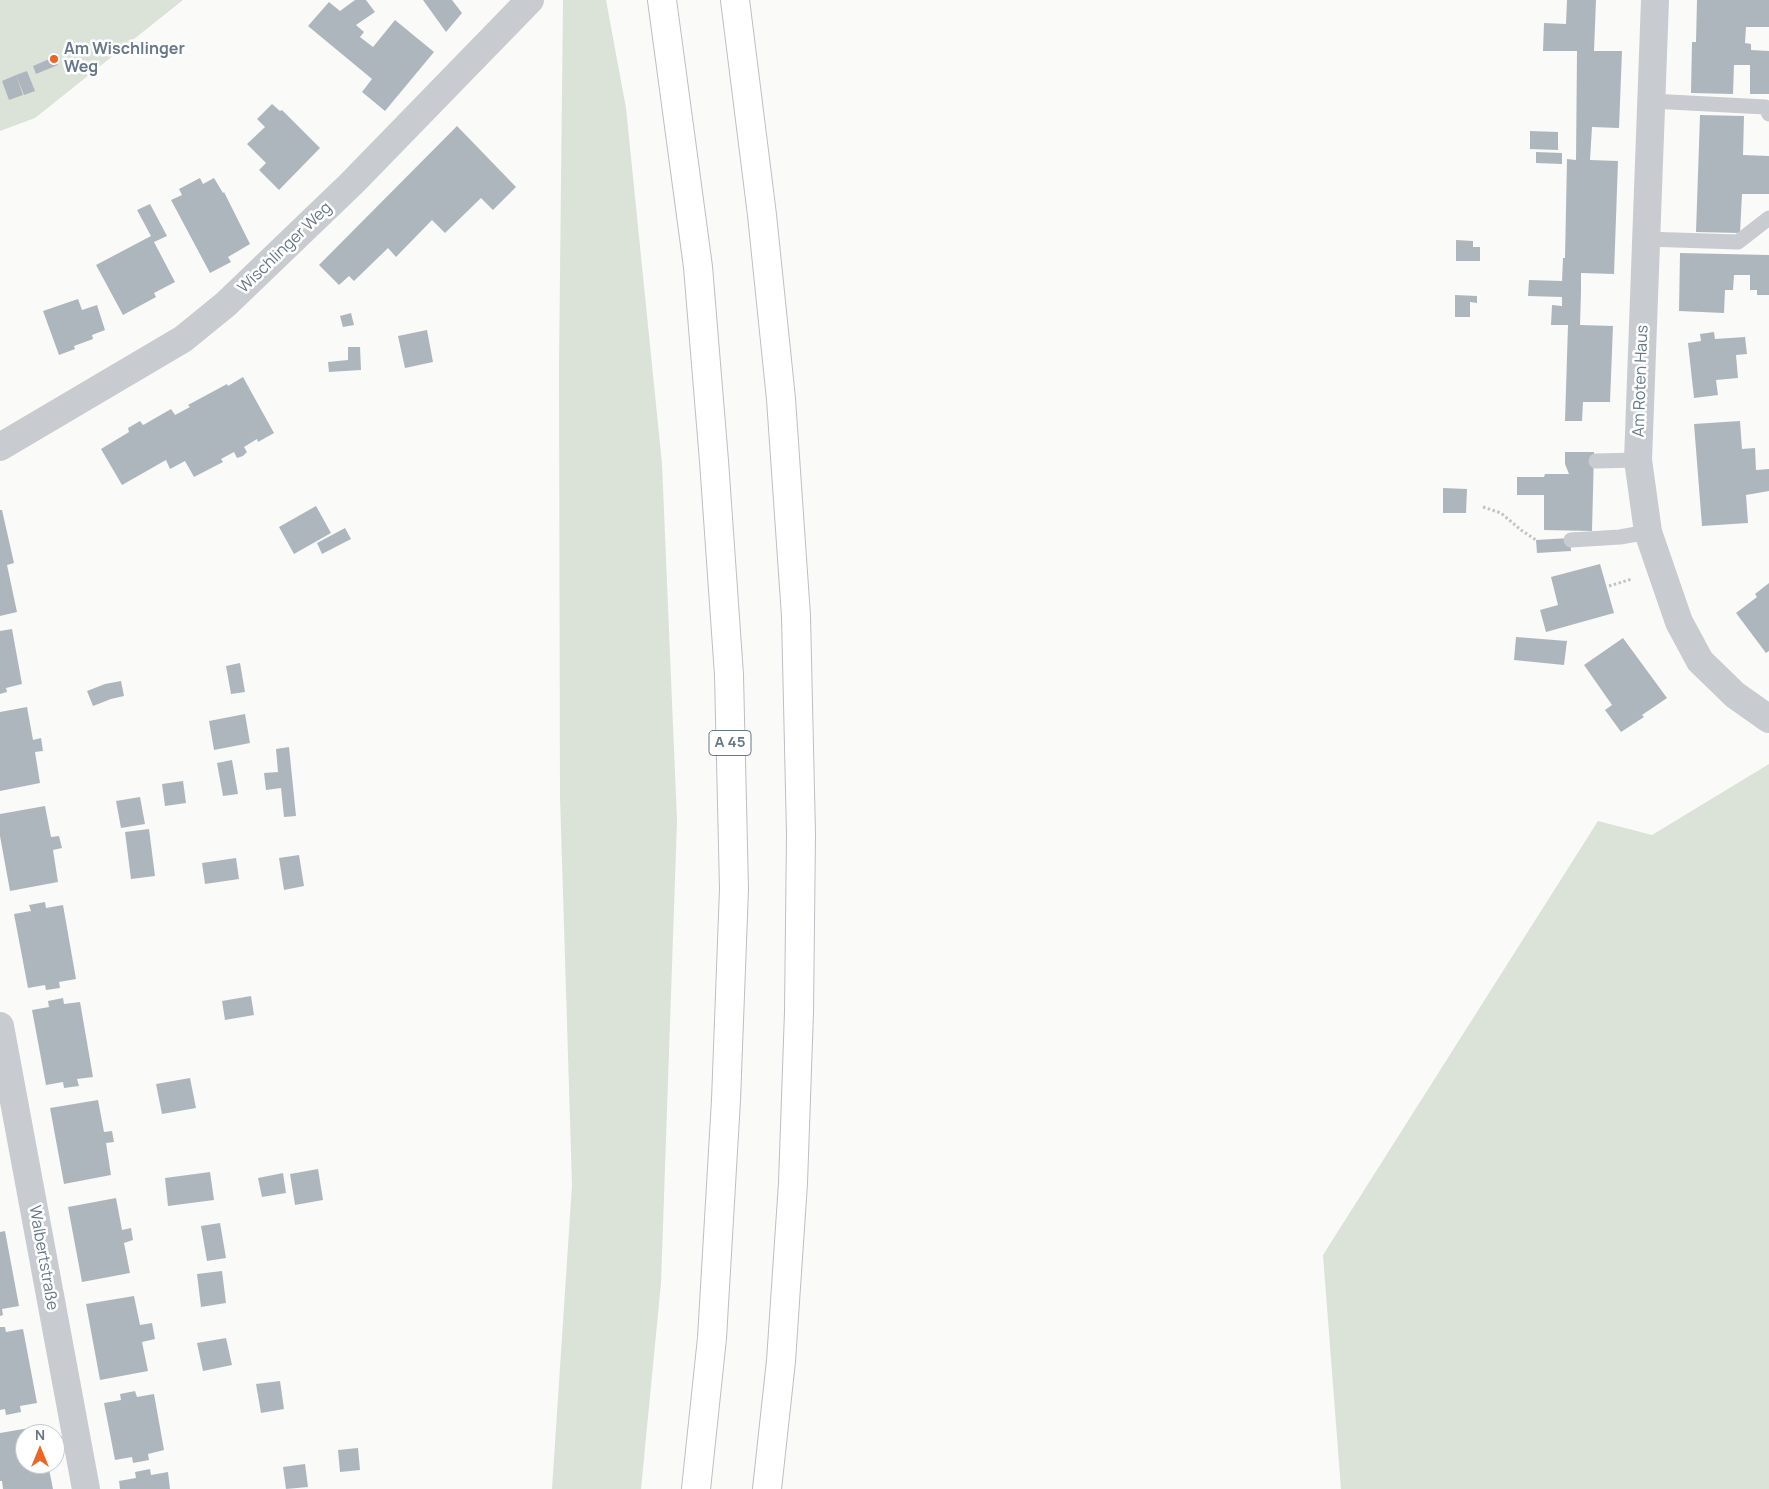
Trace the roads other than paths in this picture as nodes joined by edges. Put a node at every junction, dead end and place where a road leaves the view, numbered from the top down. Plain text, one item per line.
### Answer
1 (530, 0) edge
2 (662, 0) edge
3 (735, 0) edge
4 (1655, 0) edge
5 (1651, 101) junction
6 (1769, 114) edge
7 (1769, 218) edge
8 (1645, 239) junction
9 (0, 447) edge
10 (1638, 460) junction
11 (1596, 461) dead end
12 (1648, 532) junction
13 (1571, 540) dead end
14 (1769, 719) edge
15 (0, 1026) edge
16 (86, 1489) edge
17 (696, 1489) edge
18 (767, 1489) edge

1 - 9 street, Wischlinger Weg
2 - 17 highway, A 45
3 - 18 highway
4 - 5 street, Am Roten Haus
5 - 6 lane
5 - 8 street, Am Roten Haus
7 - 8 lane
8 - 10 street, Am Roten Haus
10 - 11 lane
10 - 12 street, Am Roten Haus
12 - 13 lane
12 - 14 street, Am Roten Haus
15 - 16 street, Walbertstraße

